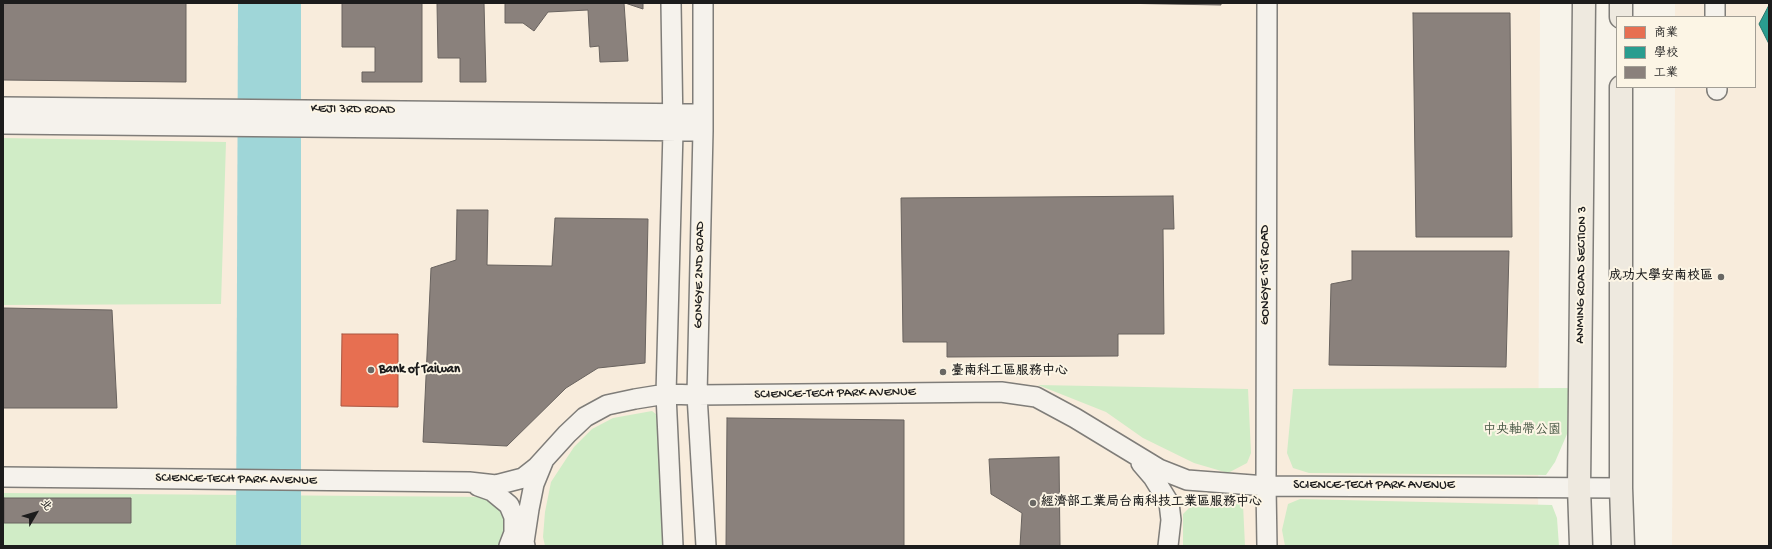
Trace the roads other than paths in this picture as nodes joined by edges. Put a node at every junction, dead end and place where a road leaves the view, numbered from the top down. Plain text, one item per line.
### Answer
1 (671, 3) edge
2 (703, 3) edge
3 (1267, 3) edge
4 (1584, 3) edge
5 (1621, 3) edge
6 (1715, 3) edge
7 (1621, 16) edge
8 (1715, 16) edge
9 (1621, 88) edge
10 (3, 107) edge
11 (672, 122) junction
12 (703, 122) junction
13 (3, 124) edge
14 (666, 394) junction
15 (697, 395) junction
16 (1133, 455) junction
17 (543, 460) junction
18 (3, 477) edge
19 (469, 482) junction
20 (1266, 486) junction
21 (1580, 487) junction
22 (1621, 488) junction
23 (509, 546) edge
24 (525, 546) edge
25 (673, 546) edge
26 (706, 546) edge
27 (1168, 546) edge
28 (1267, 546) edge
29 (1581, 546) edge
30 (1623, 546) edge

1 - 11 street
2 - 12 street, GONGYE 2ND ROAD
3 - 20 street, GONGYE 1ST ROAD
4 - 21 main road, ANMING ROAD SECTION 3
5 - 7 main road
6 - 8 street
9 - 22 main road
10 - 11 street, KEJI 3RD ROAD
11 - 12 street, KEJI 3RD ROAD
11 - 13 street, KEJI 3RD ROAD
11 - 14 street
12 - 15 street, GONGYE 2ND ROAD
14 - 15 street, SCIENCE-TECH PARK AVENUE
14 - 17 street, SCIENCE-TECH PARK AVENUE
14 - 25 street
15 - 16 street, SCIENCE-TECH PARK AVENUE
15 - 26 street, GONGYE 2ND ROAD
16 - 20 street, SCIENCE-TECH PARK AVENUE
16 - 27 street, SCIENCE-TECH PARK AVENUE
17 - 19 street, SCIENCE-TECH PARK AVENUE
17 - 24 street, SCIENCE-TECH PARK AVENUE
18 - 19 street, SCIENCE-TECH PARK AVENUE
19 - 23 street, SCIENCE-TECH PARK AVENUE
20 - 21 street, SCIENCE-TECH PARK AVENUE
20 - 28 street, GONGYE 1ST ROAD
21 - 22 street, SCIENCE-TECH PARK AVENUE
21 - 29 main road, ANMING ROAD SECTION 3
22 - 30 main road

